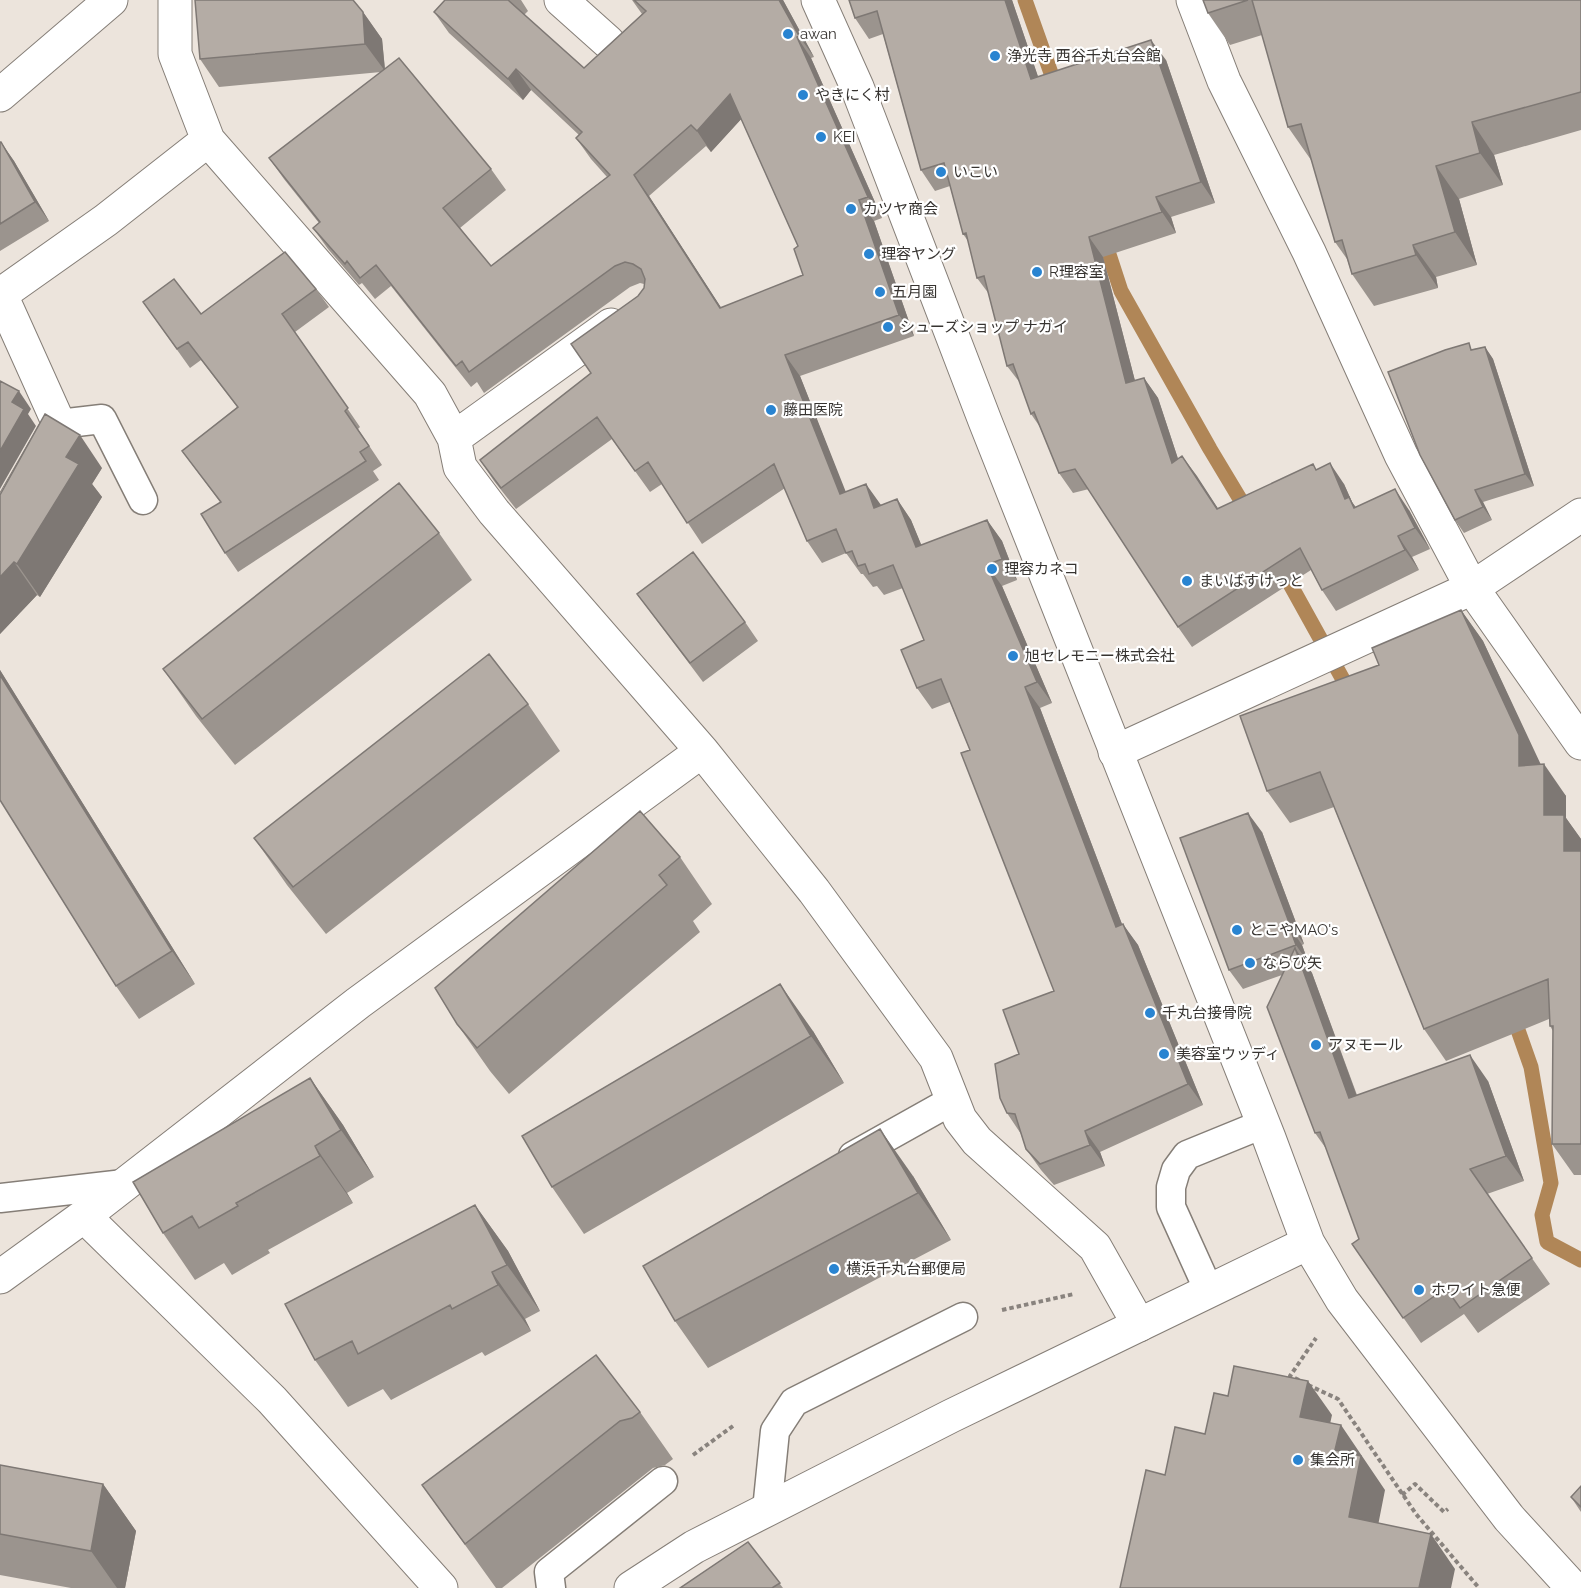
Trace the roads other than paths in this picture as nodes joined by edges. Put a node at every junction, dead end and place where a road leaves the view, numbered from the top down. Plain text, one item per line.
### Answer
1 (111, 0) edge
2 (176, 0) edge
3 (561, 0) edge
4 (818, 0) edge
5 (1193, 0) edge
6 (608, 42) edge
7 (0, 95) edge
8 (208, 140) junction
9 (1, 295) edge
10 (632, 309) edge
11 (59, 424) junction
12 (454, 438) junction
13 (143, 500) dead end
14 (1581, 515) edge
15 (0, 527) edge
16 (1472, 588) junction
17 (1581, 743) edge
18 (702, 752) junction
19 (1115, 752) junction
20 (954, 1100) junction
21 (1263, 1124) junction
22 (830, 1170) edge
23 (124, 1184) junction
24 (0, 1198) edge
25 (84, 1216) junction
26 (1308, 1243) junction
27 (0, 1277) edge
28 (1209, 1291) junction
29 (963, 1317) dead end
30 (1139, 1325) junction
31 (663, 1481) dead end
32 (767, 1510) junction
33 (441, 1588) edge
34 (551, 1588) edge
35 (631, 1588) edge
36 (1573, 1588) edge

1 - 7 street
2 - 8 street
3 - 6 street
4 - 19 street
5 - 16 street
8 - 9 street
8 - 12 street
9 - 11 street
10 - 12 street
11 - 13 lane
11 - 15 street
12 - 18 street
14 - 16 street
16 - 17 street
16 - 19 street
18 - 20 street
18 - 23 street
19 - 21 street
20 - 22 lane
20 - 30 street
21 - 26 street
21 - 28 lane
23 - 24 lane
23 - 25 street
25 - 27 street
25 - 33 street
26 - 28 street
26 - 36 street
28 - 30 street
29 - 32 lane
30 - 32 street
31 - 34 lane
32 - 35 street

